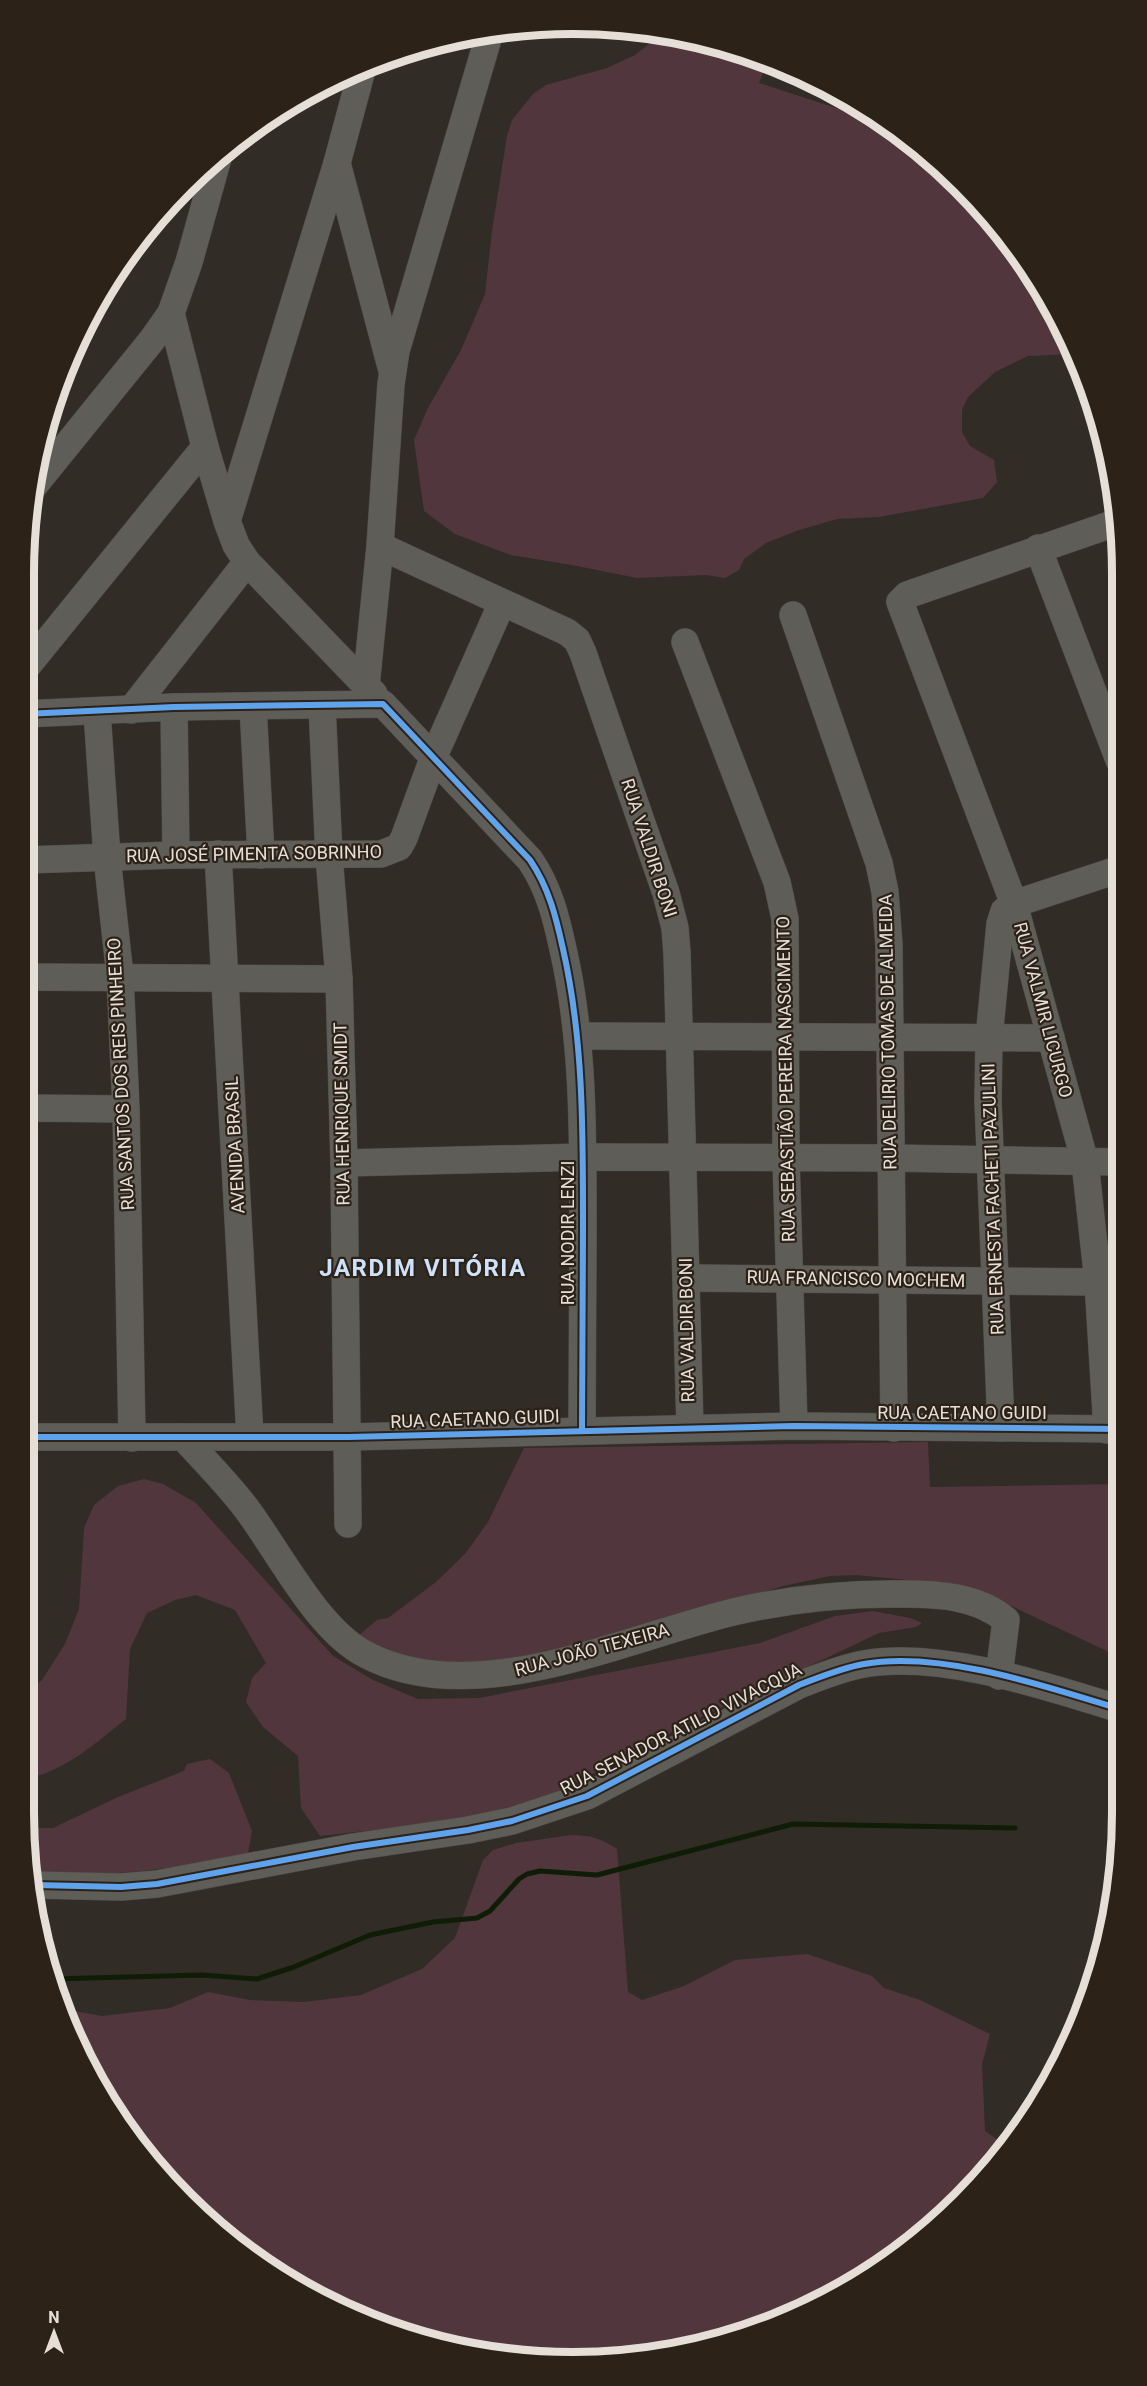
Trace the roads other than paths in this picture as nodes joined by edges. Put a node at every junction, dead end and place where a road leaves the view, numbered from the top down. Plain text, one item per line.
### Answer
1 (487, 42) edge
2 (359, 79) edge
3 (337, 163) junction
4 (214, 171) edge
5 (171, 313) junction
6 (392, 371) junction
7 (205, 447) junction
8 (44, 473) edge
9 (227, 521) junction
10 (1110, 525) edge
11 (380, 546) junction
12 (1038, 548) junction
13 (247, 562) junction
14 (502, 603) junction
15 (793, 615) dead end
16 (685, 642) dead end
17 (35, 656) edge
18 (375, 695) junction
19 (1109, 703) edge
20 (322, 705) junction
21 (253, 706) junction
22 (174, 708) junction
23 (131, 710) junction
24 (97, 712) junction
25 (35, 714) edge
26 (1112, 720) edge
27 (434, 756) junction
28 (218, 854) junction
29 (176, 855) junction
30 (261, 855) junction
31 (329, 856) junction
32 (107, 857) junction
33 (35, 860) edge
34 (1112, 872) edge
35 (1014, 904) junction
36 (120, 976) junction
37 (35, 977) edge
38 (226, 979) junction
39 (339, 979) junction
40 (578, 1036) junction
41 (680, 1036) junction
42 (786, 1037) junction
43 (890, 1037) junction
44 (989, 1038) junction
45 (1051, 1038) junction
46 (35, 1108) edge
47 (126, 1110) junction
48 (583, 1157) junction
49 (786, 1158) junction
50 (891, 1158) junction
51 (683, 1159) junction
52 (988, 1160) junction
53 (1085, 1162) junction
54 (1112, 1162) edge
55 (344, 1163) junction
56 (686, 1278) junction
57 (789, 1278) junction
58 (892, 1279) junction
59 (995, 1280) junction
60 (1098, 1282) junction
61 (1112, 1412) edge
62 (794, 1426) junction
63 (690, 1428) junction
64 (894, 1428) junction
65 (1001, 1428) junction
66 (582, 1430) junction
67 (1112, 1430) edge
68 (35, 1437) edge
69 (132, 1437) junction
70 (183, 1437) junction
71 (250, 1437) junction
72 (348, 1437) junction
73 (348, 1524) dead end
74 (999, 1676) junction
75 (1112, 1707) edge
76 (39, 1885) edge

1 - 6 street
2 - 3 street
3 - 6 street
3 - 9 street
4 - 5 street
5 - 7 street, RUA NODIR LENZI
5 - 8 street
6 - 11 street
7 - 9 street, RUA NODIR LENZI
7 - 17 street
9 - 13 street, RUA NODIR LENZI
10 - 12 street
11 - 14 street, RUA VALDIR BONI
11 - 18 street
12 - 19 street
12 - 35 street, RUA VALMIR LICURGO
13 - 18 street, RUA NODIR LENZI
13 - 23 street
14 - 27 street, RUA JOSÉ PIMENTA SOBRINHO
14 - 41 street, RUA VALDIR BONI
15 - 43 street, RUA DELIRIO TOMAS DE ALMEIDA
16 - 42 street, RUA SEBASTIÃO PEREIRA NASCIMENTO
18 - 20 street
18 - 27 street, RUA NODIR LENZI
19 - 26 street
20 - 21 street
20 - 31 street, RUA HENRIQUE SMIDT
21 - 22 street
21 - 30 street
22 - 23 street
22 - 29 street
23 - 24 street
24 - 25 street
24 - 32 street, RUA SANTOS DOS REIS PINHEIRO
27 - 31 street, RUA JOSÉ PIMENTA SOBRINHO
27 - 40 street, RUA NODIR LENZI
28 - 29 street, RUA JOSÉ PIMENTA SOBRINHO
28 - 30 street, RUA JOSÉ PIMENTA SOBRINHO
28 - 38 street, AVENIDA BRASIL
29 - 32 street, RUA JOSÉ PIMENTA SOBRINHO
30 - 31 street, RUA JOSÉ PIMENTA SOBRINHO
31 - 39 street, RUA HENRIQUE SMIDT
32 - 33 street, RUA JOSÉ PIMENTA SOBRINHO
32 - 36 street, RUA SANTOS DOS REIS PINHEIRO
34 - 35 street
35 - 44 street, RUA ERNESTA FACHETI PAZULINI
35 - 45 street, RUA VALMIR LICURGO
36 - 37 street
36 - 38 street
36 - 47 street, RUA SANTOS DOS REIS PINHEIRO
38 - 39 street
38 - 71 street, AVENIDA BRASIL
39 - 55 street, RUA HENRIQUE SMIDT
40 - 41 street
40 - 48 street, RUA NODIR LENZI
41 - 42 street
41 - 51 street, RUA VALDIR BONI
42 - 43 street
42 - 49 street, RUA SEBASTIÃO PEREIRA NASCIMENTO
43 - 44 street
43 - 50 street, RUA DELIRIO TOMAS DE ALMEIDA
44 - 45 street
44 - 52 street, RUA ERNESTA FACHETI PAZULINI
45 - 53 street, RUA VALMIR LICURGO
46 - 47 street
47 - 69 street, RUA SANTOS DOS REIS PINHEIRO
48 - 51 street
48 - 55 street
48 - 66 street, RUA NODIR LENZI
49 - 50 street
49 - 51 street
49 - 57 street, RUA SEBASTIÃO PEREIRA NASCIMENTO
50 - 52 street
50 - 58 street, RUA DELIRIO TOMAS DE ALMEIDA
51 - 56 street, RUA VALDIR BONI
52 - 53 street
52 - 59 street, RUA ERNESTA FACHETI PAZULINI
53 - 54 street
53 - 60 street, RUA VALMIR LICURGO
55 - 72 street, RUA HENRIQUE SMIDT
56 - 57 street, RUA FRANCISCO MOCHEM
56 - 63 street, RUA VALDIR BONI
57 - 58 street, RUA FRANCISCO MOCHEM
57 - 62 street, RUA SEBASTIÃO PEREIRA NASCIMENTO
58 - 59 street, RUA FRANCISCO MOCHEM
58 - 64 street, RUA DELIRIO TOMAS DE ALMEIDA
59 - 60 street, RUA FRANCISCO MOCHEM
59 - 65 street, RUA ERNESTA FACHETI PAZULINI
60 - 61 street, RUA VALMIR LICURGO
62 - 63 street, RUA CAETANO GUIDI
62 - 64 street, RUA CAETANO GUIDI
63 - 66 street, RUA CAETANO GUIDI
64 - 65 street, RUA CAETANO GUIDI
65 - 67 street, RUA CAETANO GUIDI
66 - 72 street, RUA CAETANO GUIDI
68 - 69 street, RUA CAETANO GUIDI
69 - 70 street, RUA CAETANO GUIDI
70 - 71 street, RUA CAETANO GUIDI
70 - 74 street, RUA JOÃO TEXEIRA
71 - 72 street, RUA CAETANO GUIDI
72 - 73 street, RUA HENRIQUE SMIDT
74 - 75 street, RUA SENADOR ATILIO VIVACQUA
74 - 76 street, RUA SENADOR ATILIO VIVACQUA

